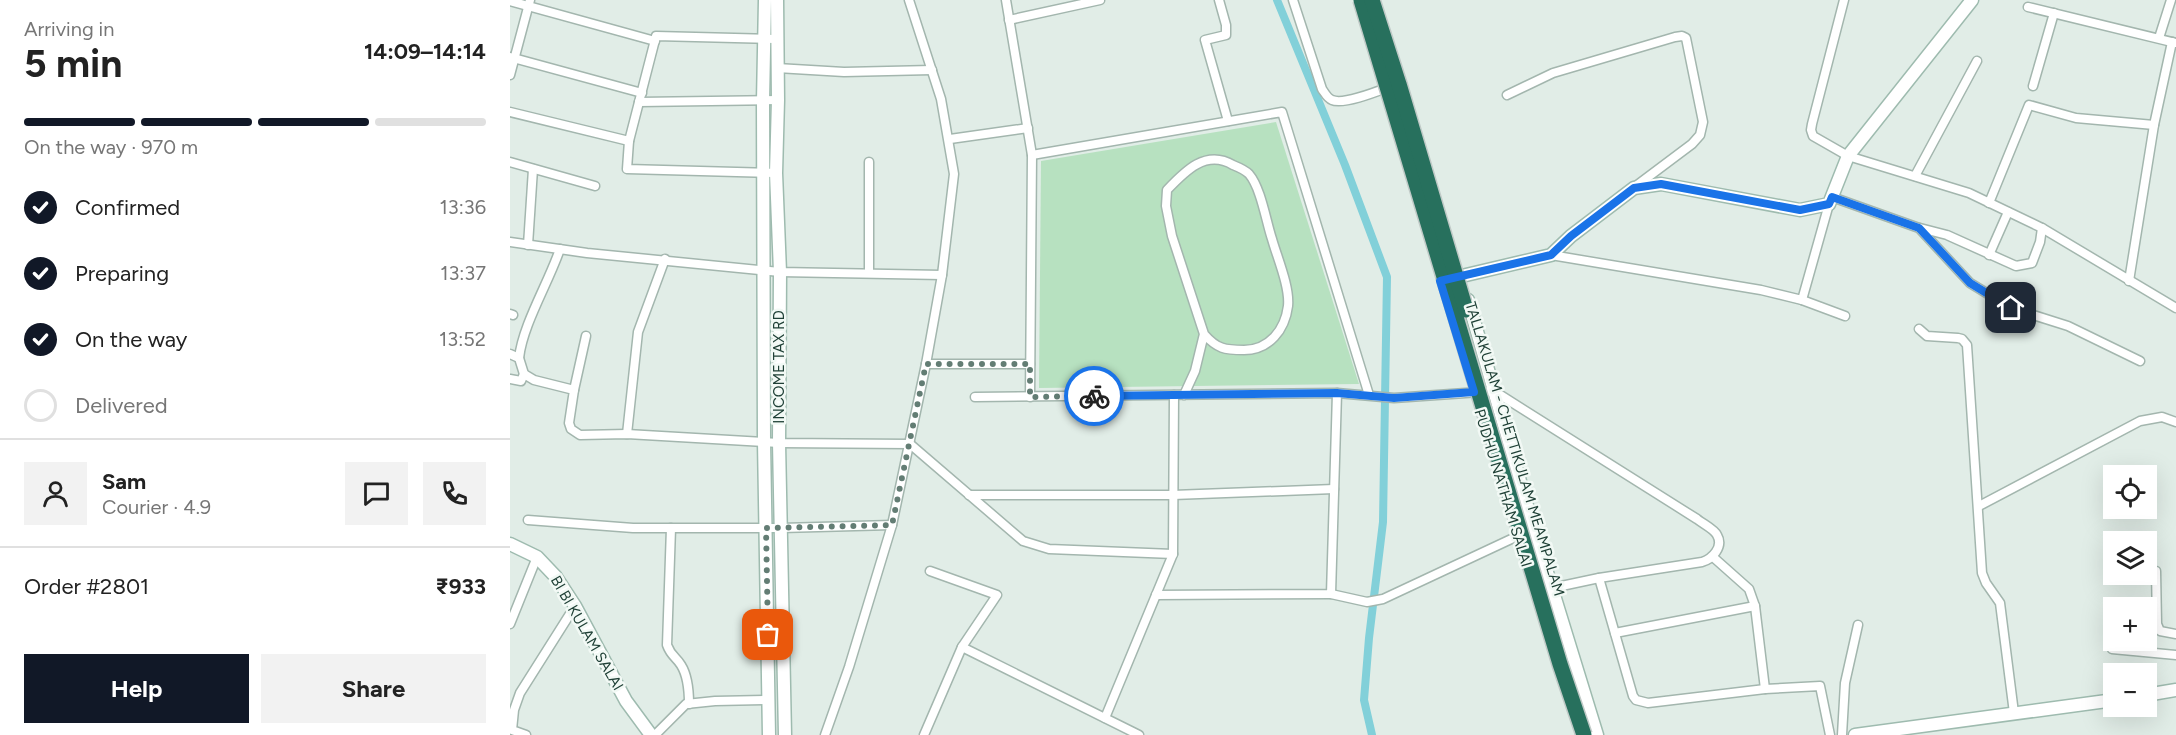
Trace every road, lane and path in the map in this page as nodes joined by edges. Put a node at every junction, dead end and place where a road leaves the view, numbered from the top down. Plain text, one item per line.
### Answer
1 (765, 0) edge
2 (777, 0) edge
3 (909, 0) edge
4 (1006, 0) edge
5 (1100, 0) edge
6 (1219, 0) edge
7 (1293, 0) edge
8 (1356, 0) edge
9 (1361, 0) edge
10 (1372, 0) edge
11 (1378, 0) edge
12 (1844, 0) edge
13 (1972, 0) edge
14 (2171, 0) edge
15 (510, 1) edge
16 (529, 3) edge
17 (2028, 7) dead end
18 (2054, 13) junction
19 (1009, 20) junction
20 (2159, 38) junction
21 (771, 39) junction
22 (655, 41) junction
23 (2174, 42) edge
24 (512, 57) edge
25 (1977, 61) dead end
26 (777, 68) junction
27 (932, 70) junction
28 (510, 75) edge
29 (1403, 83) junction
30 (2033, 86) dead end
31 (1382, 90) junction
32 (1508, 96) dead end
33 (640, 98) junction
34 (763, 100) junction
35 (778, 100) junction
36 (510, 112) edge
37 (1228, 121) junction
38 (2154, 125) junction
39 (1028, 128) junction
40 (950, 139) junction
41 (629, 141) junction
42 (1032, 155) junction
43 (1848, 156) junction
44 (510, 162) edge
45 (869, 162) dead end
46 (533, 169) junction
47 (769, 173) junction
48 (1915, 176) junction
49 (595, 186) dead end
50 (1634, 188) junction
51 (1830, 200) junction
52 (1989, 202) junction
53 (2008, 212) junction
54 (1919, 228) junction
55 (2042, 228) junction
56 (510, 242) edge
57 (528, 245) junction
58 (560, 249) junction
59 (1551, 255) junction
60 (1989, 255) junction
61 (665, 260) junction
62 (765, 270) junction
63 (780, 272) junction
64 (869, 272) junction
65 (942, 275) junction
66 (1461, 276) junction
67 (1440, 281) junction
68 (2129, 281) junction
69 (1802, 300) junction
70 (2176, 308) edge
71 (1845, 316) dead end
72 (1919, 329) dead end
73 (1204, 334) junction
74 (586, 336) dead end
75 (510, 354) edge
76 (519, 358) junction
77 (2140, 361) dead end
78 (926, 364) junction
79 (1030, 364) junction
80 (524, 374) junction
81 (510, 379) edge
82 (574, 390) junction
83 (1494, 391) junction
84 (1474, 392) junction
85 (1337, 393) junction
86 (1179, 395) junction
87 (1369, 395) junction
88 (975, 397) dead end
89 (1030, 397) junction
90 (2176, 422) edge
91 (627, 434) junction
92 (764, 442) junction
93 (779, 443) junction
94 (910, 444) junction
95 (1334, 489) junction
96 (969, 495) junction
97 (1173, 495) junction
98 (1978, 506) junction
99 (528, 520) dead end
100 (892, 525) junction
101 (671, 528) junction
102 (766, 528) junction
103 (781, 528) junction
104 (1534, 530) junction
105 (1517, 536) junction
106 (510, 544) edge
107 (1173, 554) junction
108 (537, 556) junction
109 (1713, 557) junction
110 (930, 571) dead end
111 (1599, 578) junction
112 (2156, 585) edge
113 (1552, 588) junction
114 (1331, 594) junction
115 (1156, 595) junction
116 (574, 606) junction
117 (1755, 606) junction
118 (510, 624) edge
119 (1858, 625) dead end
120 (1615, 633) junction
121 (2176, 634) edge
122 (962, 647) junction
123 (2133, 651) edge
124 (2176, 655) edge
125 (1765, 690) junction
126 (2176, 690) edge
127 (2157, 693) edge
128 (769, 700) junction
129 (2103, 701) edge
130 (689, 704) junction
131 (2014, 713) junction
132 (1105, 718) junction
133 (526, 735) edge
134 (653, 735) edge
135 (769, 735) edge
136 (784, 735) edge
137 (825, 735) edge
138 (924, 735) edge
139 (1139, 735) edge
140 (1578, 735) edge
141 (1584, 735) edge
142 (1592, 735) edge
143 (1597, 735) edge
144 (1830, 735) edge
145 (1842, 735) edge
146 (1855, 735) edge

1 - 21 main road, INCOME TAX RD
2 - 21 main road, INCOME TAX RD
3 - 27 street
4 - 19 street
5 - 19 street
6 - 37 street
7 - 31 street
8 - 31 main road, PUDHU NATHAM SALAI
9 - 141 highway, TALLAKULAM - CHETTIKULAM MEAMPALAM, bridge
10 - 142 highway, TALLAKULAM - CHETTIKULAM MEAMPALAM, bridge
11 - 29 main road, PUDHU NATHAM SALAI
12 - 43 street
13 - 43 main road
14 - 20 street
15 - 16 street
16 - 22 street
16 - 24 street
17 - 18 street
18 - 20 street
18 - 30 street
19 - 39 street
20 - 23 street
21 - 22 street
21 - 26 main road, INCOME TAX RD
21 - 34 main road, INCOME TAX RD
22 - 33 street
23 - 38 street
24 - 28 street
24 - 33 street
25 - 48 street
26 - 27 street
26 - 35 main road, INCOME TAX RD
27 - 40 street
29 - 31 street
29 - 66 main road, PUDHU NATHAM SALAI
31 - 67 main road, PUDHU NATHAM SALAI
32 - 50 street
33 - 34 street
33 - 41 street
34 - 35 street
34 - 47 main road, INCOME TAX RD
35 - 47 main road, INCOME TAX RD
36 - 41 street
37 - 42 street
37 - 87 street
38 - 52 street
38 - 68 street
39 - 40 street
39 - 42 street
40 - 65 street
41 - 47 street
42 - 79 street
43 - 48 street
43 - 51 main road
44 - 46 street
45 - 64 street
46 - 49 street
46 - 57 street
47 - 62 main road, INCOME TAX RD
47 - 63 main road, INCOME TAX RD
48 - 52 street
50 - 51 main road
50 - 59 main road
51 - 54 street
51 - 69 street
52 - 53 street
53 - 55 street
53 - 60 street
54 - 60 street
54 - 77 street
55 - 60 street
55 - 68 street
56 - 57 street
57 - 58 street
58 - 61 street
58 - 76 street
59 - 66 main road
59 - 69 street
61 - 62 street
61 - 91 street
62 - 63 street
62 - 92 main road, INCOME TAX RD
63 - 64 street
63 - 93 main road, INCOME TAX RD
64 - 65 street
65 - 78 street
66 - 67 main road
66 - 83 main road, PUDHU NATHAM SALAI
67 - 84 main road, PUDHU NATHAM SALAI
68 - 70 street
69 - 71 street
72 - 98 street
73 - 73 street
73 - 86 street
74 - 82 street
75 - 76 street
76 - 80 street
78 - 79 street
78 - 94 street
79 - 89 street
80 - 81 street
80 - 82 street
82 - 91 street
83 - 84 street
83 - 104 main road, PUDHU NATHAM SALAI
83 - 109 street
84 - 87 street
84 - 105 main road, PUDHU NATHAM SALAI
85 - 86 street
85 - 87 street
85 - 95 street
86 - 89 street
86 - 97 street
88 - 89 street
90 - 98 street
91 - 92 street
92 - 93 street
92 - 102 main road, INCOME TAX RD
93 - 94 street
93 - 103 main road, INCOME TAX RD
94 - 96 street
94 - 100 street
95 - 97 street
95 - 114 street
96 - 97 street
96 - 107 street
97 - 107 street
98 - 131 street
99 - 101 street
100 - 103 street
100 - 137 street
101 - 102 street
101 - 130 street
102 - 103 street
102 - 128 main road, INCOME TAX RD
103 - 136 main road, INCOME TAX RD
104 - 105 street
104 - 113 main road, PUDHU NATHAM SALAI
105 - 114 street
105 - 140 main road, PUDHU NATHAM SALAI
106 - 108 main road, BI BI KULAM SALAI
107 - 115 street
108 - 116 main road, BI BI KULAM SALAI
108 - 118 street
109 - 111 street
109 - 117 street
110 - 122 street
111 - 113 street
111 - 120 street
112 - 121 street
113 - 143 main road, PUDHU NATHAM SALAI
114 - 115 street
115 - 132 street
116 - 133 street
116 - 134 main road, BI BI KULAM SALAI
117 - 120 street
117 - 125 street
119 - 145 street
120 - 125 street
122 - 132 street
122 - 138 street
123 - 124 street
125 - 144 street
126 - 127 main road
128 - 130 street
128 - 135 main road, INCOME TAX RD
129 - 131 main road
130 - 134 street
131 - 146 main road
132 - 139 street

